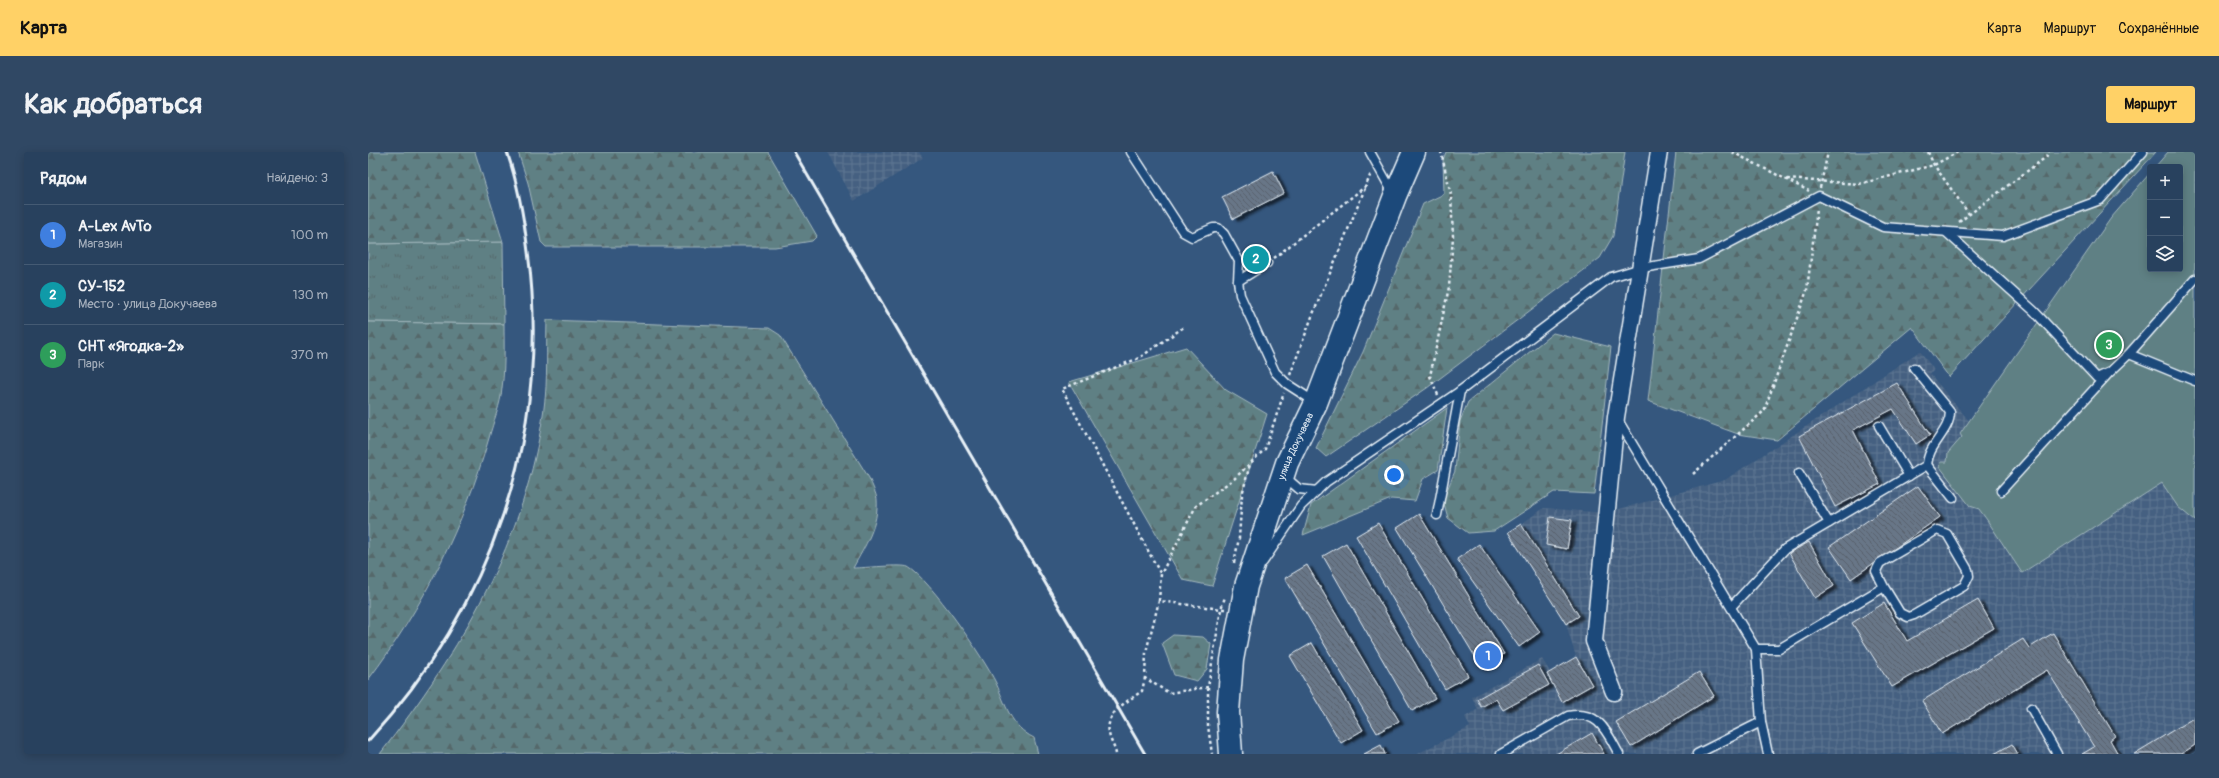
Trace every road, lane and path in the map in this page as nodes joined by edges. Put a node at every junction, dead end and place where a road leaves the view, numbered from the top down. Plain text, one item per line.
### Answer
1 (1132, 152) edge
2 (1370, 152) edge
3 (1414, 152) edge
4 (1441, 152) edge
5 (1659, 152) edge
6 (1732, 152) edge
7 (1828, 152) edge
8 (1928, 152) edge
9 (1958, 152) edge
10 (2049, 152) edge
11 (2143, 152) edge
12 (1375, 161) junction
13 (1934, 165) junction
14 (1787, 179) junction
15 (1820, 181) junction
16 (1395, 196) junction
17 (1818, 196) junction
18 (1969, 214) junction
19 (1946, 232) junction
20 (1267, 263) joint
21 (1640, 268) junction
22 (2195, 279) edge
23 (1238, 281) junction
24 (1184, 327) dead end
25 (2129, 354) junction
26 (1914, 368) dead end
27 (2110, 372) junction
28 (2195, 381) edge
29 (1460, 391) junction
30 (1316, 403) junction
31 (1439, 405) junction
32 (1616, 417) junction
33 (1879, 426) dead end
34 (1250, 463) dead end
35 (1927, 465) junction
36 (1694, 474) dead end
37 (1799, 474) dead end
38 (1283, 476) junction
39 (1909, 476) junction
40 (1316, 491) junction
41 (2001, 491) dead end
42 (1953, 498) dead end
43 (1437, 515) dead end
44 (1829, 524) junction
45 (1233, 566) dead end
46 (1246, 586) junction
47 (1884, 586) junction
48 (1226, 594) dead end
49 (1159, 601) junction
50 (1731, 607) junction
51 (1231, 610) junction
52 (1756, 649) junction
53 (1145, 678) junction
54 (1208, 687) junction
55 (1614, 692) dead end
56 (2031, 708) dead end
57 (1761, 722) junction
58 (1116, 754) edge
59 (1212, 754) edge
60 (1230, 754) edge
61 (1501, 754) edge
62 (1619, 754) edge
63 (1697, 754) edge
64 (1768, 754) edge
65 (2057, 754) edge

1 - 23 lane
2 - 12 lane
3 - 16 main road, улица Докучаева
4 - 31 path
5 - 21 street
6 - 14 path
7 - 15 path
8 - 13 path
9 - 13 path
10 - 18 path
11 - 19 lane
12 - 16 lane
12 - 20 path
13 - 15 path
13 - 18 path
14 - 15 path
14 - 17 path
15 - 17 path
16 - 30 main road, улица Докучаева
17 - 19 lane
17 - 21 lane
17 - 36 path
18 - 19 path
19 - 27 lane
20 - 23 lane
21 - 29 lane
21 - 32 street
22 - 25 lane
23 - 30 lane
24 - 49 path
25 - 27 lane
25 - 28 lane
26 - 35 lane
27 - 41 lane
29 - 31 lane
29 - 43 lane
30 - 38 main road, улица Докучаева
31 - 40 lane
32 - 50 lane
32 - 55 street
33 - 39 lane
34 - 45 path
35 - 39 lane
35 - 42 lane
37 - 44 lane
38 - 40 lane
38 - 46 main road, улица Докучаева
39 - 44 lane
40 - 46 lane
44 - 50 lane
46 - 51 main road, улица Докучаева
47 - 47 lane
47 - 52 lane
48 - 51 path
49 - 51 path
49 - 53 path
50 - 52 lane
51 - 54 path
51 - 60 main road, улица Докучаева
52 - 57 lane
53 - 54 path
53 - 58 path
54 - 59 path
56 - 65 lane
57 - 63 lane
57 - 64 lane
61 - 62 lane

